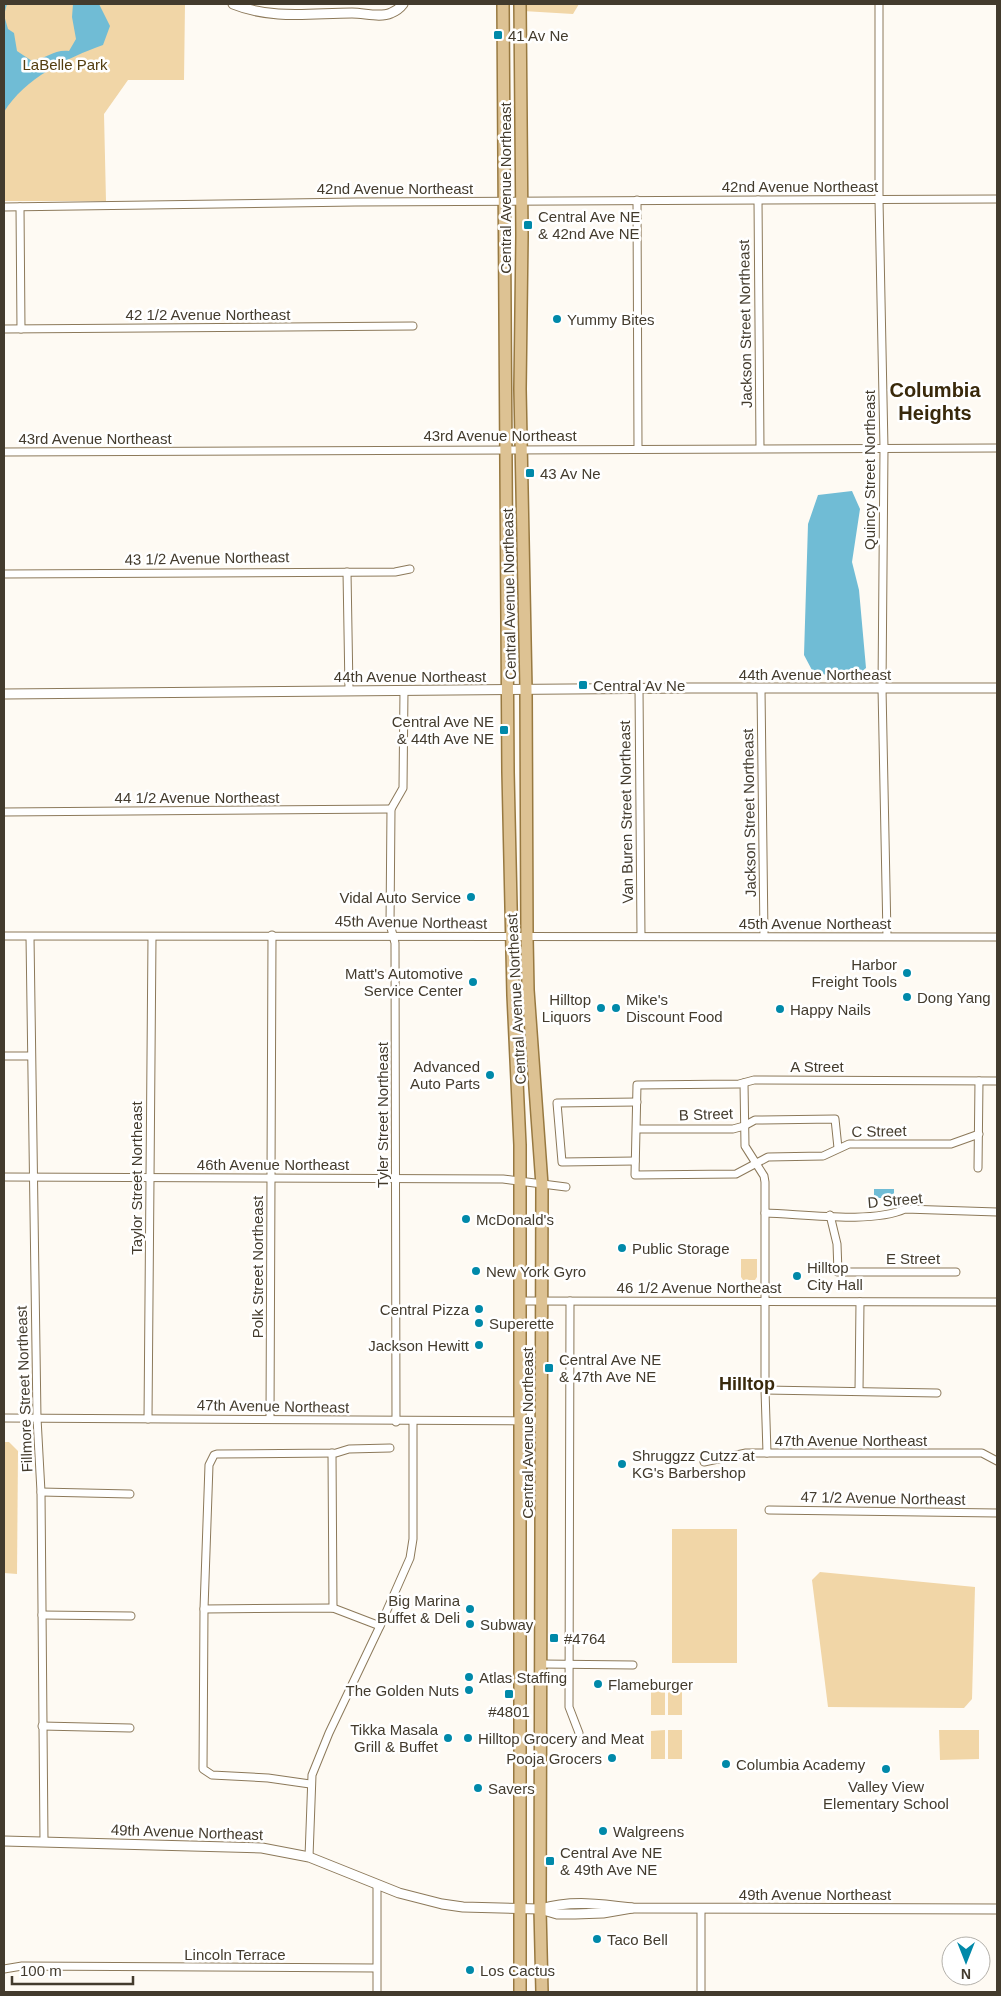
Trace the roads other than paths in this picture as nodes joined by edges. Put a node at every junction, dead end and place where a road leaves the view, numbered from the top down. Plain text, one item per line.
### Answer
1 (233, 4) edge
2 (403, 4) edge
3 (503, 4) edge
4 (520, 4) edge
5 (879, 4) edge
6 (637, 200) junction
7 (758, 200) junction
8 (879, 200) junction
9 (997, 200) edge
10 (505, 201) junction
11 (522, 201) junction
12 (4, 207) edge
13 (20, 207) junction
14 (413, 326) dead end
15 (4, 329) edge
16 (21, 329) junction
17 (521, 448) junction
18 (638, 448) junction
19 (760, 448) junction
20 (884, 448) junction
21 (997, 448) edge
22 (507, 449) junction
23 (4, 452) edge
24 (410, 569) dead end
25 (347, 572) junction
26 (4, 574) edge
27 (638, 688) junction
28 (882, 688) junction
29 (997, 688) edge
30 (508, 689) junction
31 (526, 689) junction
32 (761, 689) junction
33 (349, 690) junction
34 (404, 690) junction
35 (4, 694) edge
36 (391, 809) junction
37 (4, 812) edge
38 (272, 935) junction
39 (393, 935) junction
40 (4, 936) edge
41 (641, 936) junction
42 (764, 936) junction
43 (887, 936) junction
44 (30, 937) junction
45 (152, 937) junction
46 (512, 937) junction
47 (527, 937) junction
48 (997, 937) edge
49 (4, 1056) edge
50 (31, 1056) junction
51 (979, 1081) junction
52 (997, 1081) edge
53 (744, 1083) junction
54 (637, 1102) junction
55 (744, 1126) junction
56 (636, 1130) junction
57 (978, 1134) junction
58 (838, 1148) junction
59 (635, 1161) junction
60 (756, 1163) junction
61 (978, 1168) dead end
62 (4, 1177) edge
63 (33, 1177) junction
64 (150, 1177) junction
65 (271, 1178) junction
66 (396, 1179) junction
67 (520, 1181) junction
68 (542, 1185) junction
69 (566, 1187) dead end
70 (997, 1212) edge
71 (765, 1213) junction
72 (830, 1215) junction
73 (956, 1272) dead end
74 (520, 1301) junction
75 (542, 1301) junction
76 (570, 1301) junction
77 (766, 1301) junction
78 (860, 1302) junction
79 (997, 1302) edge
80 (765, 1390) junction
81 (858, 1391) junction
82 (937, 1393) dead end
83 (4, 1418) edge
84 (38, 1418) junction
85 (148, 1418) junction
86 (270, 1419) junction
87 (520, 1421) junction
88 (542, 1421) junction
89 (396, 1422) junction
90 (413, 1422) junction
91 (390, 1448) dead end
92 (332, 1453) junction
93 (767, 1454) junction
94 (997, 1461) edge
95 (704, 1462) dead end
96 (41, 1492) junction
97 (130, 1494) dead end
98 (769, 1510) dead end
99 (997, 1514) edge
100 (333, 1608) junction
101 (204, 1609) junction
102 (42, 1615) junction
103 (131, 1616) dead end
104 (380, 1626) junction
105 (542, 1664) junction
106 (569, 1664) junction
107 (633, 1665) dead end
108 (42, 1726) junction
109 (130, 1728) dead end
110 (579, 1733) dead end
111 (310, 1784) junction
112 (4, 1841) edge
113 (44, 1841) junction
114 (309, 1857) junction
115 (377, 1885) junction
116 (701, 1908) junction
117 (997, 1908) edge
118 (519, 1909) junction
119 (540, 1909) junction
120 (4, 1968) edge
121 (376, 1968) junction
122 (377, 1992) edge
123 (520, 1992) edge
124 (542, 1992) edge
125 (701, 1992) edge

1 - 2 street
3 - 10 main road, Central Avenue Northeast
4 - 11 main road, Central Avenue Northeast
5 - 8 street, Quincy Street Northeast
6 - 7 street, 42nd Avenue Northeast
6 - 11 street, 42nd Avenue Northeast
6 - 18 street
7 - 8 street, 42nd Avenue Northeast
7 - 19 street, Jackson Street Northeast
8 - 9 street, 42nd Avenue Northeast
8 - 20 street, Quincy Street Northeast
10 - 11 street, 42nd Avenue Northeast
10 - 13 street, 42nd Avenue Northeast
10 - 22 main road, Central Avenue Northeast
11 - 17 main road, Central Avenue Northeast
12 - 13 street, 42nd Avenue Northeast
13 - 16 street
14 - 16 street, 42 1/2 Avenue Northeast
15 - 16 street, 42 1/2 Avenue Northeast
17 - 18 street, 43rd Avenue Northeast
17 - 22 street, 43rd Avenue Northeast
17 - 31 main road, Central Avenue Northeast
18 - 19 street, 43rd Avenue Northeast
19 - 20 street, 43rd Avenue Northeast
20 - 21 street, 43rd Avenue Northeast
20 - 28 street, Quincy Street Northeast
22 - 23 street, 43rd Avenue Northeast
22 - 30 main road, Central Avenue Northeast
24 - 25 street, 43 1/2 Avenue Northeast
25 - 26 street, 43 1/2 Avenue Northeast
25 - 33 street
27 - 31 street, 44th Avenue Northeast
27 - 32 street, 44th Avenue Northeast
27 - 41 street, Van Buren Street Northeast
28 - 29 street, 44th Avenue Northeast
28 - 32 street, 44th Avenue Northeast
28 - 43 street, Quincy Street Northeast
30 - 31 street, 44th Avenue Northeast
30 - 34 street, 44th Avenue Northeast
30 - 46 main road, Central Avenue Northeast
31 - 47 main road, Central Avenue Northeast
32 - 42 street, Jackson Street Northeast
33 - 34 street, 44th Avenue Northeast
33 - 35 street, 44th Avenue Northeast
34 - 36 street
36 - 37 street, 44 1/2 Avenue Northeast
36 - 39 street, Tyler Street Northeast
38 - 39 street, 45th Avenue Northeast
38 - 45 street, 45th Avenue Northeast
38 - 65 street, Polk Street Northeast
39 - 46 street, 45th Avenue Northeast
39 - 66 street, Tyler Street Northeast
40 - 44 street, 45th Avenue Northeast
41 - 42 street, 45th Avenue Northeast
41 - 47 street, 45th Avenue Northeast
42 - 43 street, 45th Avenue Northeast
43 - 48 street, 45th Avenue Northeast
44 - 45 street, 45th Avenue Northeast
44 - 50 street, Fillmore Street Northeast
45 - 64 street, Taylor Street Northeast
46 - 47 street, 45th Avenue Northeast
46 - 67 main road, Central Avenue Northeast
47 - 68 main road, Central Avenue Northeast
49 - 50 street
50 - 63 street, Fillmore Street Northeast
51 - 52 street, A Street
51 - 53 street, A Street
51 - 57 street
53 - 54 street, A Street
53 - 55 street
54 - 56 street
54 - 59 street
55 - 56 street, B Street
55 - 58 street, B Street
55 - 60 street
56 - 59 street
57 - 58 street, C Street
57 - 61 street
58 - 60 street, C Street
59 - 60 street, C Street
60 - 71 street
62 - 63 street, 46th Avenue Northeast
63 - 64 street, 46th Avenue Northeast
63 - 84 street, Fillmore Street Northeast
64 - 65 street, 46th Avenue Northeast
64 - 85 street, Taylor Street Northeast
65 - 66 street, 46th Avenue Northeast
65 - 86 street, Polk Street Northeast
66 - 67 street, 46th Avenue Northeast
66 - 89 street, Tyler Street Northeast
67 - 68 street, 46th Avenue Northeast
67 - 74 main road, Central Avenue Northeast
68 - 69 street, 46th Avenue Northeast
68 - 75 main road, Central Avenue Northeast
70 - 72 street, D Street
71 - 72 street, D Street
71 - 77 street
72 - 73 street, E Street
74 - 75 street, 46 1/2 Avenue Northeast
74 - 87 main road, Central Avenue Northeast
75 - 76 street, 46 1/2 Avenue Northeast
75 - 88 main road, Central Avenue Northeast
76 - 77 street, 46 1/2 Avenue Northeast
76 - 106 street
77 - 78 street, 46 1/2 Avenue Northeast
77 - 80 street
78 - 79 street, 46 1/2 Avenue Northeast
78 - 81 street
80 - 81 street
80 - 93 street
81 - 82 street
83 - 84 street, 47th Avenue Northeast
84 - 85 street, 47th Avenue Northeast
84 - 96 street, Fillmore Street Northeast
85 - 86 street, 47th Avenue Northeast
86 - 89 street, 47th Avenue Northeast
87 - 88 street, 47th Avenue Northeast
87 - 90 street, 47th Avenue Northeast
87 - 118 main road, Central Avenue Northeast
88 - 105 main road, Central Avenue Northeast
89 - 90 street, 47th Avenue Northeast
90 - 104 street
91 - 92 street
92 - 100 street
92 - 101 street
93 - 94 street, 47th Avenue Northeast
93 - 95 street, 47th Avenue Northeast
96 - 97 street
96 - 102 street, Fillmore Street Northeast
98 - 99 street, 47 1/2 Avenue Northeast
100 - 101 street
100 - 104 street
101 - 111 street
102 - 103 street
102 - 108 street, Fillmore Street Northeast
104 - 111 street
105 - 106 street
105 - 119 main road, Central Avenue Northeast
106 - 107 street
106 - 110 street
108 - 109 street
108 - 113 street, Fillmore Street Northeast
111 - 114 street
112 - 113 street, 49th Avenue Northeast
113 - 114 street, 49th Avenue Northeast
114 - 115 street, 49th Avenue Northeast
115 - 118 street, 49th Avenue Northeast
115 - 121 street
116 - 117 street, 49th Avenue Northeast
116 - 119 street, 49th Avenue Northeast
116 - 125 street
118 - 119 street, 49th Avenue Northeast
118 - 123 main road, Central Avenue Northeast
119 - 124 main road, Central Avenue Northeast
120 - 121 street, Lincoln Terrace
121 - 122 street

